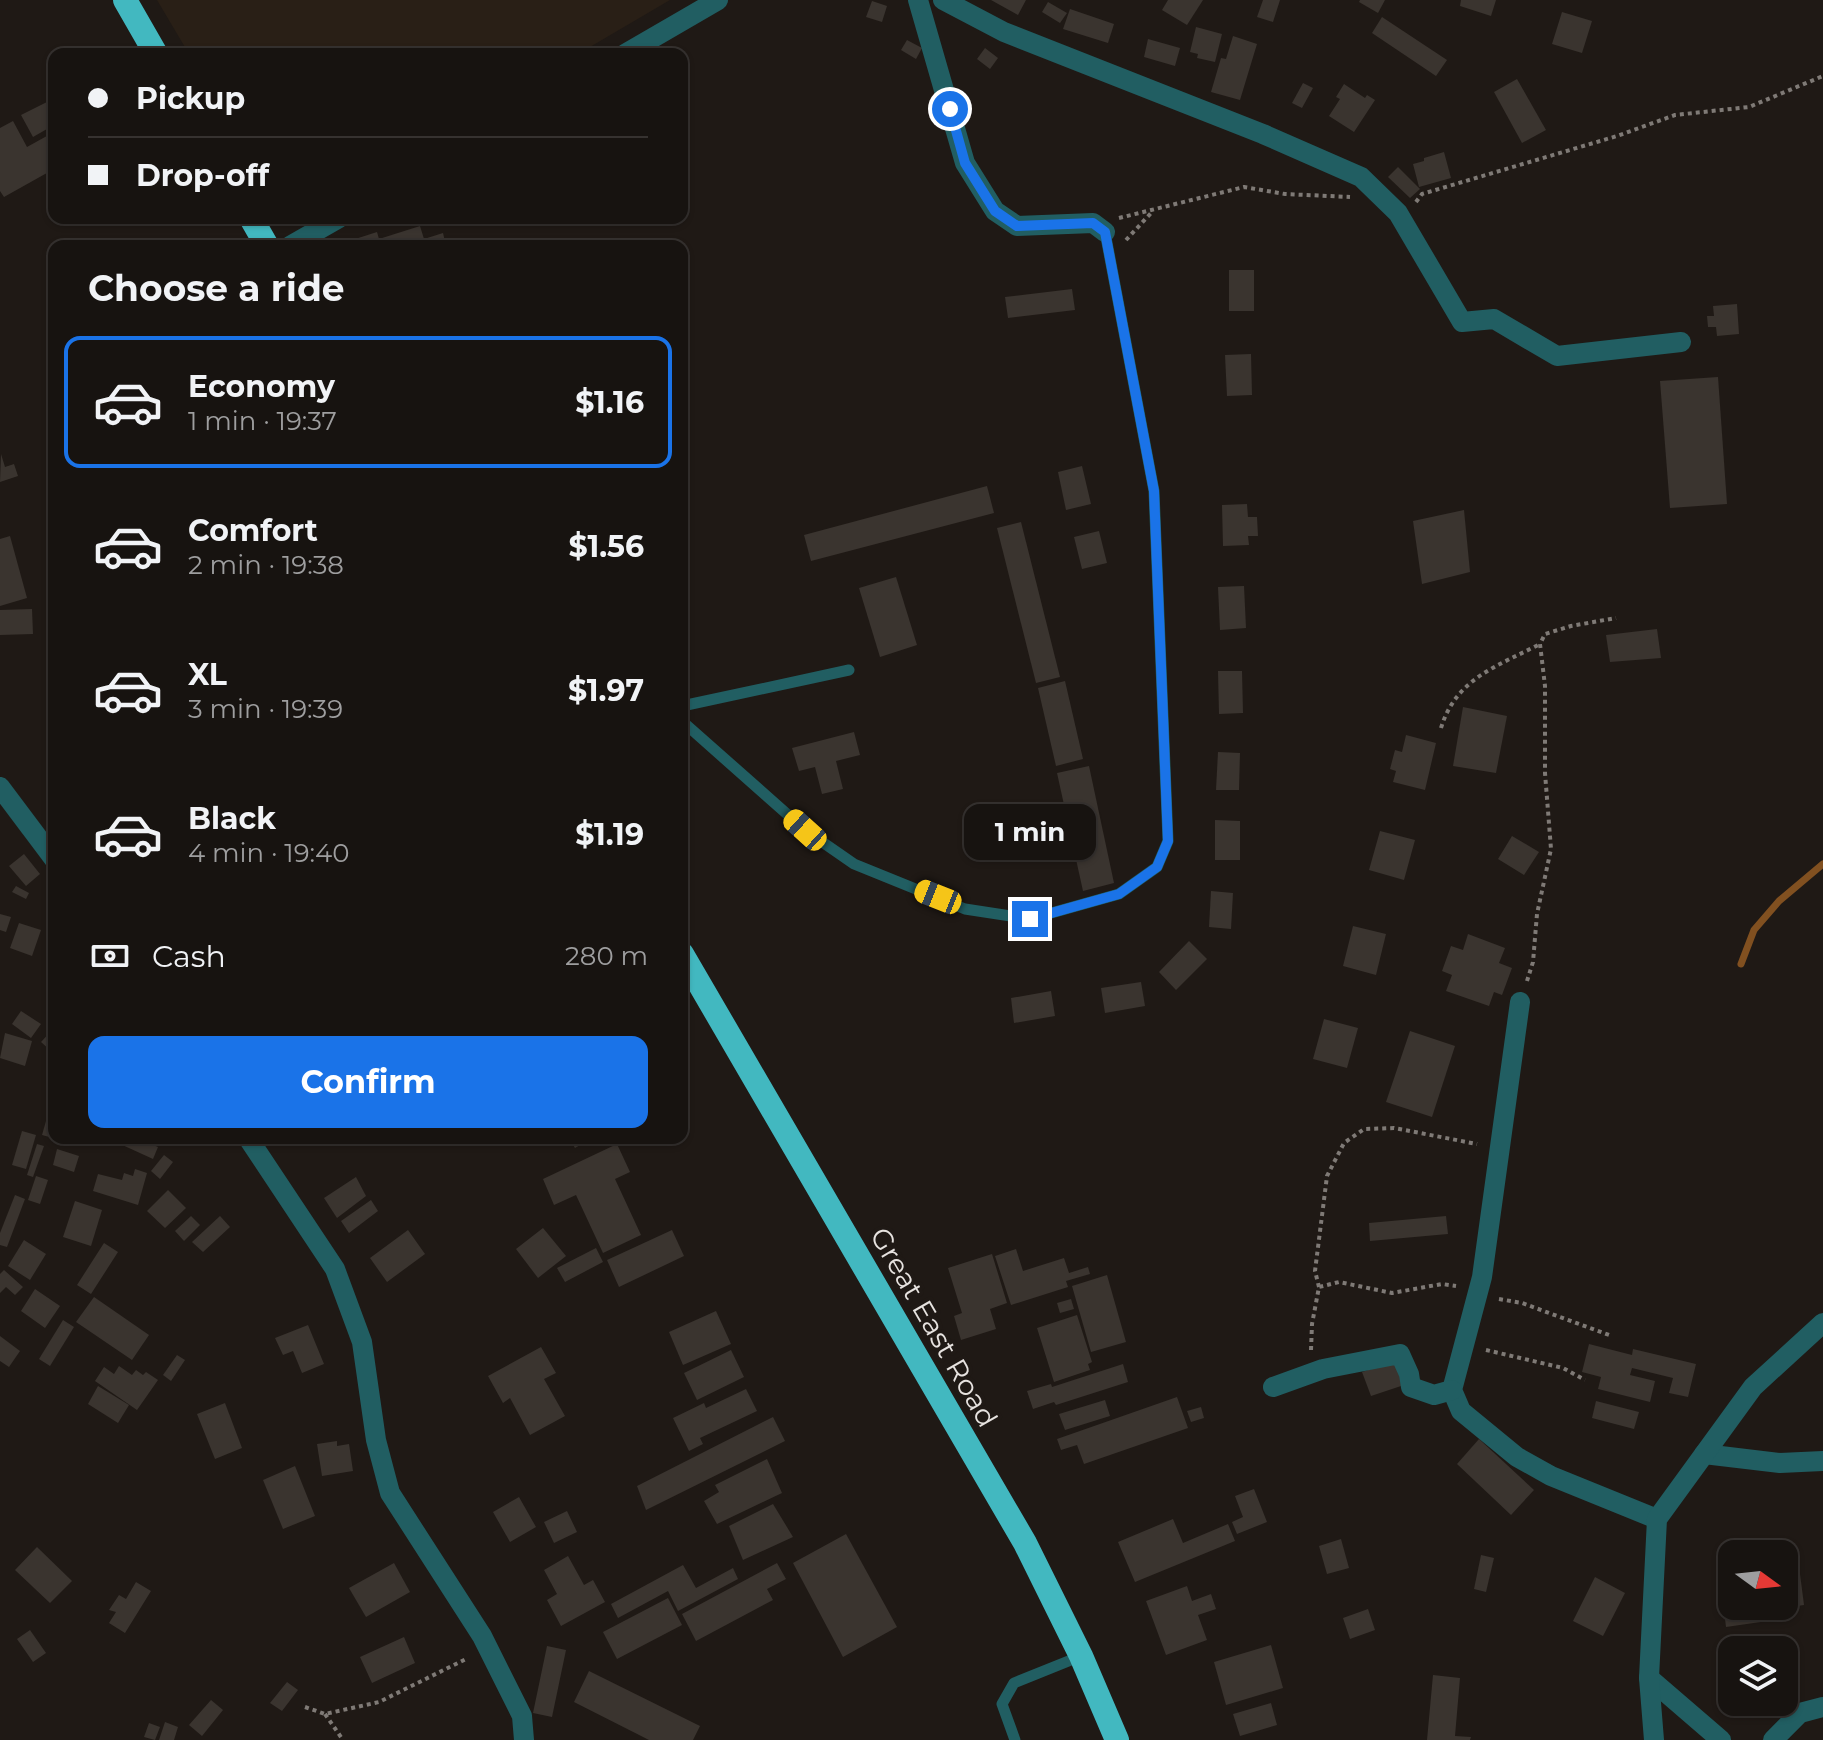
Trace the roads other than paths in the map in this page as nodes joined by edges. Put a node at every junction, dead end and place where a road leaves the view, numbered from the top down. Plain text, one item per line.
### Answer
1 (125, 0) edge
2 (718, 0) edge
3 (918, 0) edge
4 (943, 0) edge
5 (153, 48) edge
6 (635, 48) edge
7 (328, 224) edge
8 (1099, 227) joint
9 (300, 240) edge
10 (1681, 342) dead end
11 (849, 670) dead end
12 (688, 705) edge
13 (688, 726) edge
14 (2, 794) edge
15 (48, 852) edge
16 (688, 964) edge
17 (1520, 1002) road end
18 (252, 1144) edge
19 (1823, 1323) edge
20 (1273, 1387) dead end
21 (1452, 1390) junction
22 (1704, 1454) junction
23 (1823, 1461) edge
24 (1657, 1519) junction
25 (1081, 1656) junction
26 (1649, 1678) junction
27 (1823, 1707) edge
28 (524, 1740) edge
29 (1015, 1740) edge
30 (1117, 1740) edge
31 (1654, 1740) edge
32 (1721, 1740) edge
33 (1773, 1740) edge

1 - 5 highway
2 - 6 street
3 - 8 street
4 - 10 street
7 - 9 street
8 - 13 lane
11 - 12 lane
14 - 15 street
16 - 25 highway, Great East Road
17 - 21 street
18 - 28 street
19 - 22 street
20 - 21 street
21 - 24 street
22 - 23 street
22 - 24 street
24 - 26 street
25 - 29 lane
25 - 30 highway, Great East Road
26 - 31 street
26 - 32 street
27 - 33 street

